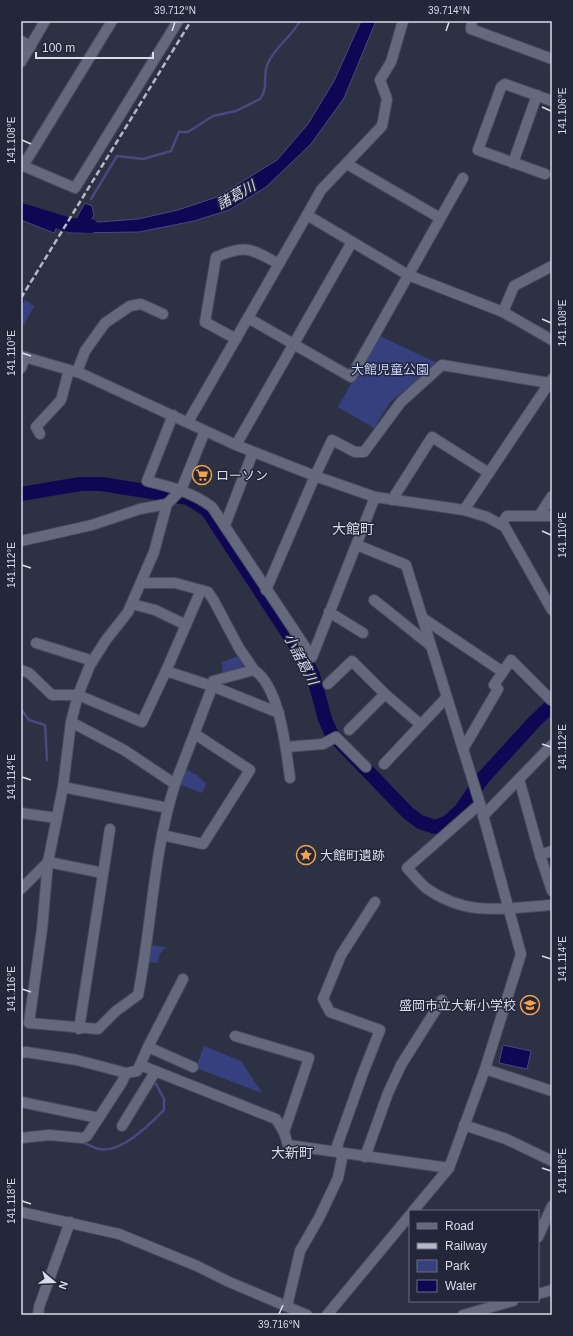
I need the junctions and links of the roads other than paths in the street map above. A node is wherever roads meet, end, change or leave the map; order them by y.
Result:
1 (46, 21) edge
2 (112, 21) edge
3 (178, 21) edge
4 (403, 21) edge
5 (472, 21) edge
6 (21, 41) edge
7 (31, 46) junction
8 (552, 59) edge
9 (21, 62) edge
10 (537, 95) junction
11 (552, 101) edge
12 (512, 163) junction
13 (347, 164) junction
14 (22, 166) edge
15 (545, 174) dead end
16 (463, 178) dead end
17 (307, 215) junction
18 (440, 218) junction
19 (352, 242) junction
20 (279, 264) junction
21 (552, 266) edge
22 (408, 275) junction
23 (503, 312) junction
24 (163, 314) dead end
25 (248, 318) junction
26 (236, 339) junction
27 (552, 340) edge
28 (294, 344) junction
29 (23, 356) edge
30 (21, 368) edge
31 (73, 371) junction
32 (550, 381) edge
33 (173, 415) junction
34 (188, 422) junction
35 (205, 431) junction
36 (40, 434) dead end
37 (236, 445) junction
38 (253, 452) junction
39 (489, 473) junction
40 (315, 476) junction
41 (181, 490) junction
42 (552, 496) edge
43 (375, 497) junction
44 (392, 500) junction
45 (167, 504) junction
46 (464, 510) junction
47 (539, 516) junction
48 (552, 516) edge
49 (501, 524) junction
50 (225, 525) junction
51 (21, 541) edge
52 (358, 545) junction
53 (141, 583) junction
54 (201, 590) junction
55 (266, 590) junction
56 (374, 600) dead end
57 (132, 604) junction
58 (552, 610) edge
59 (329, 612) junction
60 (424, 619) junction
61 (186, 625) junction
62 (363, 633) dead end
63 (36, 643) dead end
64 (430, 644) junction
65 (93, 661) junction
66 (21, 670) edge
67 (254, 670) junction
68 (166, 671) junction
69 (503, 672) junction
70 (328, 684) dead end
71 (212, 686) junction
72 (78, 694) junction
73 (385, 694) junction
74 (446, 698) junction
75 (551, 700) dead end
76 (279, 713) junction
77 (71, 722) junction
78 (420, 724) junction
79 (349, 730) dead end
80 (195, 734) junction
81 (552, 745) edge
82 (286, 747) junction
83 (463, 749) junction
84 (384, 764) dead end
85 (366, 767) dead end
86 (290, 778) dead end
87 (519, 779) junction
88 (175, 784) junction
89 (63, 787) junction
90 (480, 804) junction
91 (168, 808) junction
92 (21, 813) edge
93 (483, 816) junction
94 (57, 818) junction
95 (110, 829) dead end
96 (162, 835) junction
97 (552, 851) edge
98 (540, 855) junction
99 (48, 862) junction
100 (103, 873) junction
101 (21, 889) edge
102 (552, 891) edge
103 (375, 902) dead end
104 (552, 905) edge
105 (509, 907) junction
106 (183, 980) dead end
107 (442, 1000) dead end
108 (79, 1029) junction
109 (235, 1036) dead end
110 (148, 1047) junction
111 (21, 1053) edge
112 (140, 1066) junction
113 (193, 1067) dead end
114 (485, 1069) junction
115 (155, 1072) junction
116 (126, 1073) junction
117 (552, 1091) edge
118 (21, 1102) edge
119 (99, 1118) junction
120 (464, 1125) junction
121 (122, 1126) dead end
122 (284, 1132) junction
123 (21, 1138) edge
124 (339, 1153) junction
125 (365, 1157) junction
126 (552, 1161) edge
127 (448, 1168) junction
128 (552, 1206) edge
129 (414, 1210) edge
130 (21, 1212) edge
131 (409, 1216) edge
132 (70, 1222) junction
133 (539, 1234) edge
134 (552, 1290) edge
135 (539, 1294) edge
136 (507, 1302) edge
137 (287, 1306) junction
138 (38, 1315) edge
139 (307, 1315) edge
140 (327, 1315) edge
141 (463, 1315) edge

1 - 7 street
2 - 14 street
3 - 14 street
4 - 13 street
5 - 8 street
6 - 7 street
7 - 9 street
10 - 11 street
10 - 12 street
10 - 12 street
12 - 15 street
13 - 17 street
13 - 18 street
16 - 18 street
17 - 19 street
17 - 20 street
18 - 22 street
19 - 22 street
19 - 28 street
20 - 25 street
20 - 26 street
21 - 23 street
22 - 23 street
22 - 28 street
23 - 27 street
24 - 31 street
25 - 26 street
25 - 28 street
26 - 34 street
28 - 37 street
29 - 30 street
29 - 31 street
31 - 33 street
31 - 36 street
32 - 39 street
32 - 40 street
33 - 34 street
33 - 41 street
34 - 35 street
35 - 37 street
35 - 41 street
37 - 38 street
38 - 40 street
38 - 50 street
39 - 44 street
39 - 46 street
40 - 43 street
40 - 55 street
41 - 45 street
41 - 50 street
42 - 47 street
43 - 44 street
43 - 52 street
44 - 46 street
45 - 51 street
45 - 53 street
46 - 49 street
47 - 48 street
47 - 49 street
49 - 58 street
50 - 55 street
52 - 59 street
52 - 60 street
53 - 54 street
53 - 57 street
54 - 61 street
54 - 67 street
55 - 59 street
56 - 64 street
57 - 61 street
57 - 65 street
59 - 62 street
60 - 64 street
60 - 69 street
61 - 68 street
63 - 65 street
64 - 74 street
65 - 72 street
66 - 72 street
67 - 71 street
67 - 76 street
68 - 71 street
68 - 72 street
69 - 75 street
69 - 83 street
70 - 73 street
71 - 76 street
71 - 80 street
72 - 77 street
73 - 78 street
73 - 79 street
74 - 78 street
74 - 83 street
76 - 82 street
77 - 88 street
77 - 89 street
78 - 84 street
80 - 88 street
80 - 96 street
81 - 87 street
82 - 85 street
82 - 86 street
83 - 90 street
87 - 93 street
87 - 98 street
88 - 91 street
89 - 91 street
89 - 94 street
90 - 93 street
90 - 105 street
91 - 96 street
92 - 94 street
93 - 105 street
94 - 99 street
95 - 100 street
96 - 108 street
97 - 98 street
98 - 102 street
99 - 100 street
99 - 101 street
99 - 108 street
100 - 108 street
103 - 124 street
104 - 105 street
105 - 114 street
106 - 110 street
107 - 125 street
109 - 122 street
110 - 112 street
110 - 113 street
111 - 116 street
112 - 115 street
112 - 116 street
114 - 117 street
114 - 120 street
115 - 121 street
115 - 122 street
116 - 119 street
118 - 119 street
119 - 123 street
120 - 126 street
120 - 127 street
122 - 124 street
124 - 125 street
124 - 137 street
125 - 127 street
127 - 129 street
128 - 133 street
130 - 132 street
131 - 140 street
132 - 137 street
132 - 138 street
134 - 135 street
136 - 141 street
137 - 139 street

